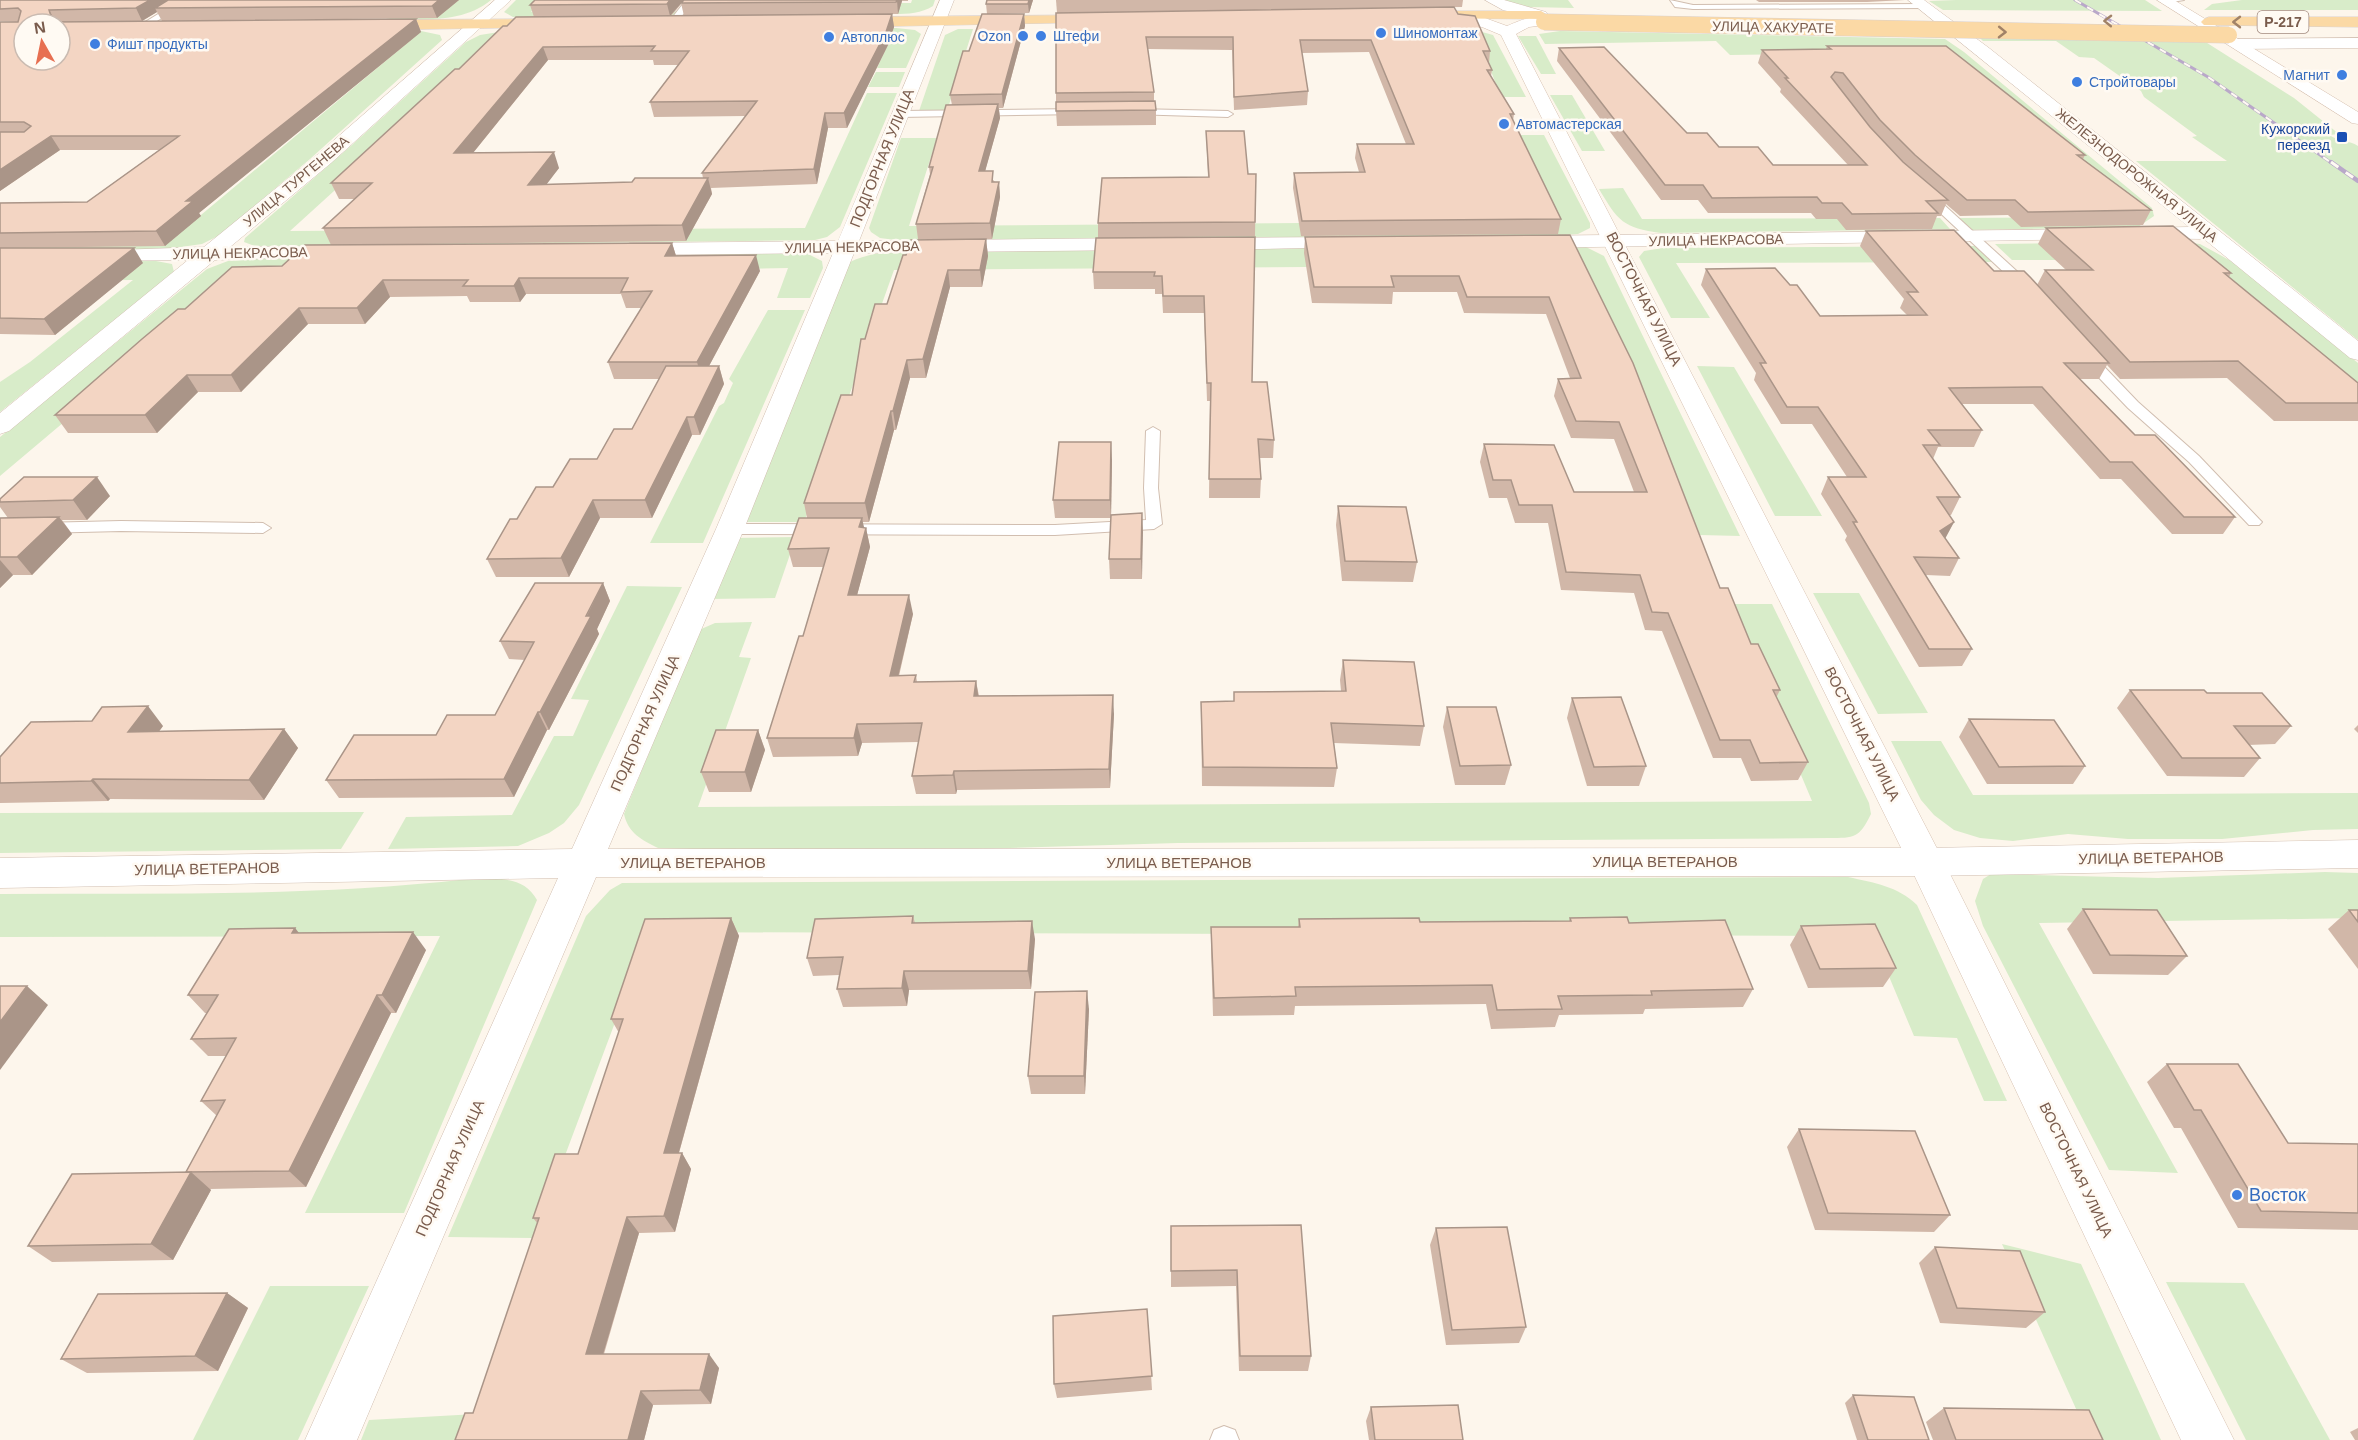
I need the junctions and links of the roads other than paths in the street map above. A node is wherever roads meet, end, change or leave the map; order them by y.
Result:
1 (187, 0) edge
2 (504, 0) edge
3 (690, 0) edge
4 (1490, 0) edge
5 (1674, 0) edge
6 (2170, 0) edge
7 (1920, 3) edge
8 (943, 11) edge
9 (1401, 17) edge
10 (1460, 17) junction
11 (1115, 19) edge
12 (1542, 20) junction
13 (695, 22) edge
14 (835, 22) edge
15 (2358, 22) edge
16 (568, 23) edge
17 (666, 23) joint
18 (475, 24) junction
19 (361, 25) edge
20 (135, 27) joint
21 (176, 27) edge
22 (1507, 32) junction
23 (2358, 34) edge
24 (2233, 40) junction
25 (2358, 43) edge
26 (1089, 112) edge
27 (1125, 112) edge
28 (900, 114) junction
29 (1228, 114) dead end
30 (2358, 119) edge
31 (1918, 188) edge
32 (2209, 233) junction
33 (1973, 236) junction
34 (1615, 241) junction
35 (1508, 242) edge
36 (1366, 243) edge
37 (1153, 244) edge
38 (1188, 244) edge
39 (845, 247) junction
40 (606, 249) edge
41 (366, 252) edge
42 (211, 254) junction
43 (70, 255) edge
44 (2037, 298) edge
45 (2081, 349) edge
46 (2358, 353) edge
47 (0, 426) edge
48 (1153, 430) dead end
49 (2254, 522) dead end
50 (263, 528) dead end
51 (0, 529) edge
52 (730, 529) junction
53 (2358, 854) edge
54 (1926, 862) junction
55 (583, 863) junction
56 (0, 873) edge
57 (330, 1440) edge
58 (2208, 1440) edge

1 - 20 lane
2 - 18 street, УЛИЦА ТУРГЕНЕВА
3 - 17 lane
4 - 10 street
4 - 12 street
5 - 7 lane
6 - 24 street
7 - 32 street, ЖЕЛЕЗНОДОРОЖНАЯ УЛИЦА
8 - 11 main road
8 - 14 main road
8 - 28 street, ПОДГОРНАЯ УЛИЦА
9 - 10 main road, УЛИЦА ХАКУРАТЕ
10 - 12 main road, УЛИЦА ХАКУРАТЕ
10 - 22 street
15 -> 12 main road, УЛИЦА ХАКУРАТЕ / Р-217
12 - 22 street
12 -> 24 main road, УЛИЦА ХАКУРАТЕ, bridge
13 - 17 main road
16 - 18 main road
18 - 19 main road
18 - 42 street, УЛИЦА ТУРГЕНЕВА
20 - 21 main road
22 - 34 street, ВОСТОЧНАЯ УЛИЦА
23 - 24 main road, Р-217
24 - 25 street
24 - 30 street
26 - 28 lane
27 - 29 lane
28 - 39 street, ПОДГОРНАЯ УЛИЦА
31 - 33 lane
32 - 33 street, УЛИЦА НЕКРАСОВА
32 - 46 street, ЖЕЛЕЗНОДОРОЖНАЯ УЛИЦА
33 - 34 street, УЛИЦА НЕКРАСОВА
33 - 44 lane
34 - 35 street, УЛИЦА НЕКРАСОВА
34 - 54 street, ВОСТОЧНАЯ УЛИЦА
36 - 38 street
37 - 39 street, УЛИЦА НЕКРАСОВА
39 - 40 street, УЛИЦА НЕКРАСОВА
39 - 52 street, ПОДГОРНАЯ УЛИЦА
41 - 42 street, УЛИЦА НЕКРАСОВА
42 - 43 street, УЛИЦА НЕКРАСОВА
42 - 47 street, УЛИЦА ТУРГЕНЕВА
45 - 49 lane
48 - 52 lane
50 - 51 lane
52 - 55 street, ПОДГОРНАЯ УЛИЦА
53 - 54 street, УЛИЦА ВЕТЕРАНОВ
54 - 55 street, УЛИЦА ВЕТЕРАНОВ
54 - 58 street, ВОСТОЧНАЯ УЛИЦА
55 - 56 street, УЛИЦА ВЕТЕРАНОВ
55 - 57 street, ПОДГОРНАЯ УЛИЦА

